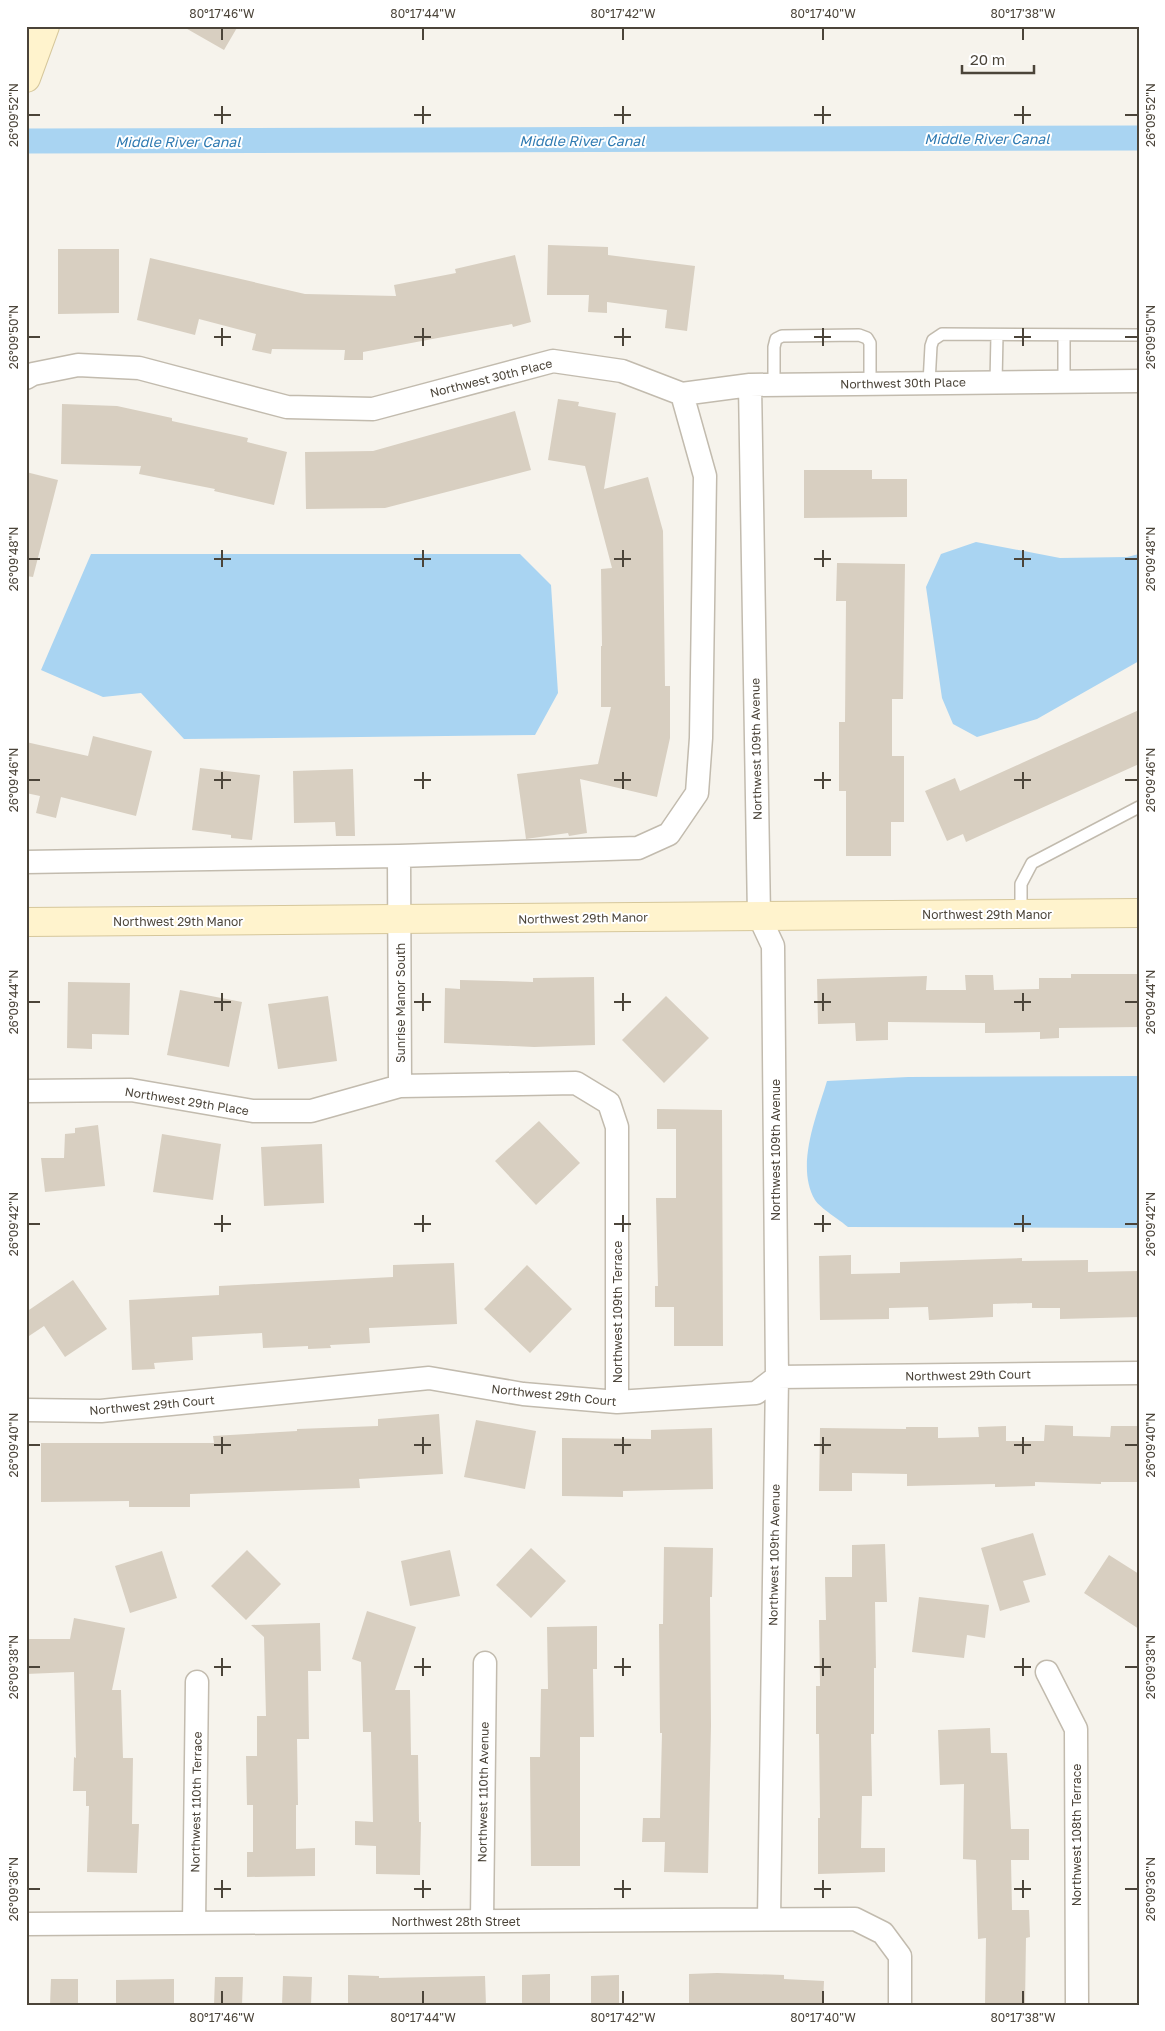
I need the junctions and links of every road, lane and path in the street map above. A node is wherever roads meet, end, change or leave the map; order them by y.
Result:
1 (45, 26) edge
2 (26, 78) edge
3 (997, 335) junction
4 (1064, 335) junction
5 (1139, 335) edge
6 (26, 378) edge
7 (1064, 381) junction
8 (1139, 381) edge
9 (996, 382) junction
10 (929, 383) junction
11 (870, 384) junction
12 (750, 385) junction
13 (774, 385) junction
14 (682, 394) junction
15 (1139, 807) edge
16 (399, 856) junction
17 (26, 862) edge
18 (1139, 913) edge
19 (1021, 914) junction
20 (759, 916) junction
21 (400, 920) junction
22 (26, 922) edge
23 (400, 1086) junction
24 (26, 1091) edge
25 (608, 1103) joint
26 (1139, 1374) edge
27 (777, 1377) junction
28 (617, 1402) junction
29 (26, 1410) edge
30 (485, 1663) dead end
31 (1047, 1672) dead end
32 (197, 1682) dead end
33 (769, 1919) junction
34 (482, 1921) junction
35 (194, 1923) junction
36 (26, 1924) edge
37 (900, 2005) edge
38 (1077, 2005) edge

1 - 2 street
3 - 4 lane
3 - 9 lane
3 - 10 lane
4 - 5 lane
4 - 7 lane
6 - 14 street, Northwest 30th Place
7 - 8 street, Northwest 30th Place
7 - 9 street, Northwest 30th Place
9 - 10 street, Northwest 30th Place
10 - 11 street, Northwest 30th Place
11 - 13 street, Northwest 30th Place
11 - 13 lane
12 - 13 street, Northwest 30th Place
12 - 14 street, Northwest 30th Place
12 - 20 street, Northwest 109th Avenue
14 - 16 street
15 - 19 lane
16 - 17 street
16 - 21 street, Sunrise Manor South
18 - 19 street, Northwest 29th Manor
19 - 20 street, Northwest 29th Manor
20 - 21 street, Northwest 29th Manor
20 - 27 street, Northwest 109th Avenue
21 - 22 street, Northwest 29th Manor
21 - 23 street, Sunrise Manor South
23 - 24 street, Northwest 29th Place
23 - 25 street, Northwest 29th Place
25 - 28 street, Northwest 109th Terrace
26 - 27 street, Northwest 29th Court
27 - 28 street, Northwest 29th Court
27 - 33 street, Northwest 109th Avenue
28 - 29 street, Northwest 29th Court
30 - 34 street, Northwest 110th Avenue
31 - 38 street, Northwest 108th Terrace
32 - 35 street, Northwest 110th Terrace
33 - 34 street, Northwest 28th Street
33 - 37 street, Northwest 28th Street
34 - 35 street, Northwest 28th Street
35 - 36 street, Northwest 28th Street

